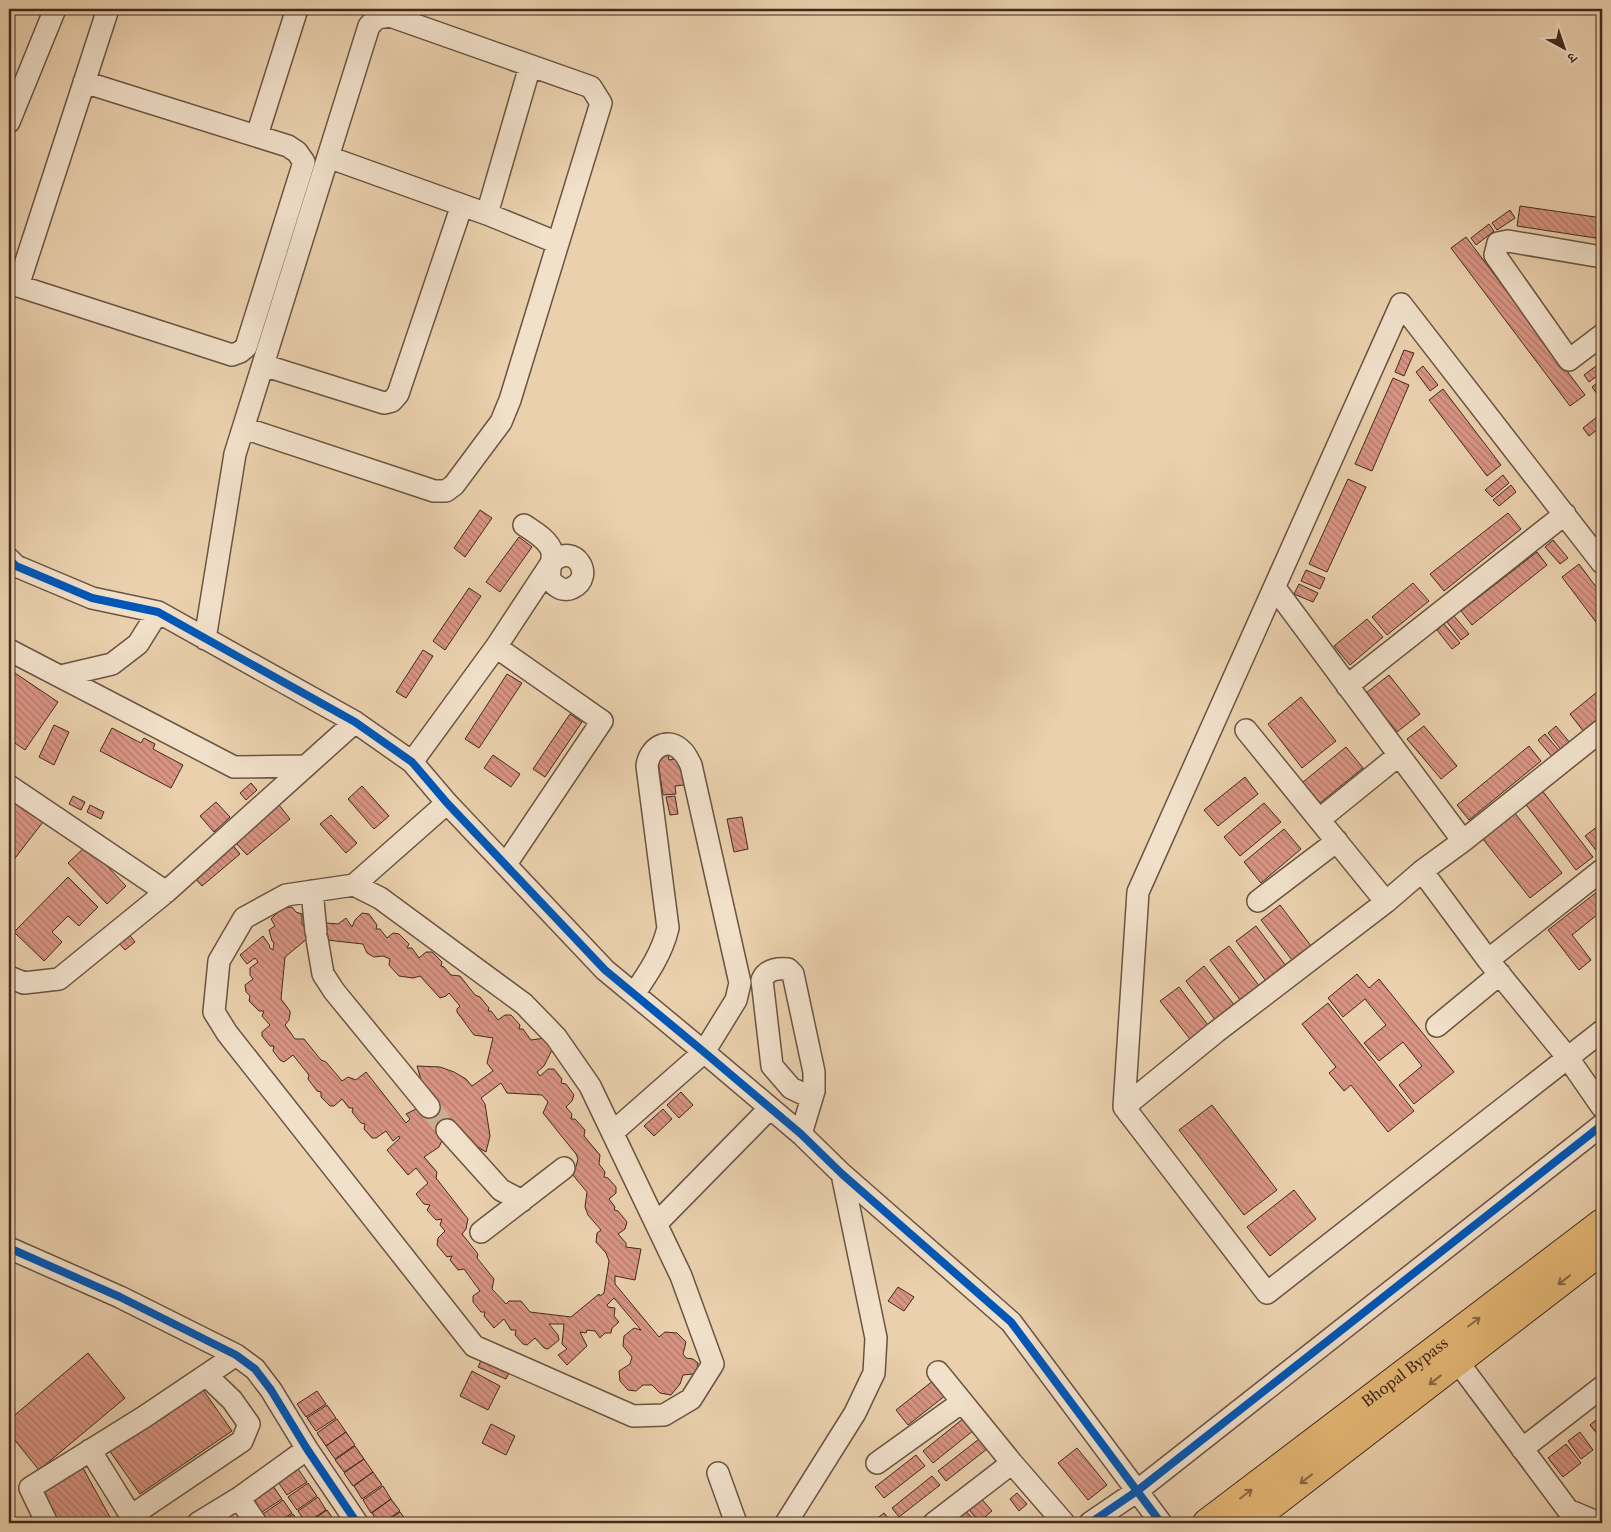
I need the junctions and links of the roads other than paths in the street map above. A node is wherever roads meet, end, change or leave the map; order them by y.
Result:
1 (55, 9) edge
2 (108, 9) edge
3 (297, 9) edge
4 (530, 66) junction
5 (84, 82) junction
6 (9, 122) edge
7 (257, 135) junction
8 (328, 157) junction
9 (462, 205) junction
10 (487, 214) junction
11 (558, 243) junction
12 (1602, 257) edge
13 (13, 284) edge
14 (1602, 335) edge
15 (263, 365) junction
16 (244, 428) junction
17 (1565, 514) junction
18 (524, 525) dead end
19 (9, 559) edge
20 (1602, 563) edge
21 (1275, 588) junction
22 (158, 612) junction
23 (206, 638) junction
24 (496, 647) junction
25 (9, 650) edge
26 (61, 676) junction
27 (1347, 686) junction
28 (355, 722) junction
29 (1246, 730) dead end
30 (1602, 730) edge
31 (1399, 756) junction
32 (412, 762) junction
33 (306, 766) junction
34 (9, 786) edge
35 (447, 803) junction
36 (1320, 820) junction
37 (1337, 841) junction
38 (1463, 841) junction
39 (506, 864) junction
40 (1602, 870) edge
41 (1422, 871) junction
42 (354, 885) junction
43 (312, 891) junction
44 (166, 892) junction
45 (1258, 901) dead end
46 (1386, 902) junction
47 (1494, 967) junction
48 (9, 977) edge
49 (634, 994) junction
50 (1437, 1026) dead end
51 (1602, 1030) edge
52 (704, 1052) junction
53 (1568, 1058) junction
54 (812, 1098) junction
55 (429, 1107) tunnel mouth
56 (1124, 1107) junction
57 (1602, 1107) edge
58 (770, 1108) junction
59 (1602, 1125) edge
60 (447, 1130) tunnel mouth
61 (613, 1132) junction
62 (801, 1134) junction
63 (564, 1168) dead end
64 (842, 1174) junction
65 (522, 1201) junction
66 (1602, 1223) edge
67 (656, 1224) junction
68 (481, 1232) dead end
69 (9, 1248) edge
70 (1602, 1250) edge
71 (1451, 1353) junction
72 (236, 1355) junction
73 (938, 1372) dead end
74 (207, 1376) junction
75 (1602, 1387) edge
76 (962, 1402) junction
77 (308, 1449) junction
78 (1522, 1449) junction
79 (90, 1450) junction
80 (877, 1463) dead end
81 (1012, 1463) junction
82 (718, 1473) dead end
83 (1137, 1491) junction
84 (239, 1498) junction
85 (124, 1519) edge
86 (1599, 1519) edge
87 (47, 1523) edge
88 (198, 1523) edge
89 (256, 1523) edge
90 (357, 1523) edge
91 (736, 1523) edge
92 (786, 1523) edge
93 (934, 1523) edge
94 (1064, 1523) edge
95 (1090, 1523) edge
96 (1161, 1523) edge
97 (1208, 1523) edge
98 (1248, 1523) edge

1 - 6 street
2 - 5 street
3 - 7 street
4 - 8 street
4 - 10 street
4 - 11 street
5 - 7 street
5 - 13 street
7 - 13 street
8 - 9 street
8 - 15 street
9 - 10 street
9 - 15 street
10 - 11 street
11 - 16 street
12 - 14 street
15 - 16 street
16 - 23 street
17 - 20 street
17 - 21 street
17 - 27 street
18 - 24 street
19 - 22 street
21 - 27 street
21 - 56 street
22 - 23 street
22 - 26 street
23 - 28 street
24 - 32 street
24 - 39 street
25 - 26 street
26 - 33 street
27 - 31 street
28 - 32 street
28 - 33 street
29 - 36 street
30 - 38 street
31 - 36 street
31 - 38 street
32 - 35 street
33 - 44 street
34 - 44 street
35 - 39 street
35 - 42 street
36 - 37 street
37 - 45 street
37 - 46 street
38 - 41 street
39 - 49 street
40 - 47 street
41 - 46 street
41 - 47 street
42 - 43 street
42 - 61 street
43 - 55 street
43 - 67 street
44 - 48 street
46 - 56 street
47 - 50 street
47 - 53 street
49 - 52 street
49 - 52 street
51 - 53 street
52 - 58 street
52 - 61 street
53 - 56 street
53 - 57 street
54 - 54 street
54 - 62 street
58 - 62 street
58 - 67 street
59 - 83 street
60 - 65 street
61 - 67 street
62 - 64 street
63 - 65 street
64 - 83 street
64 - 92 street
65 - 68 street
71 -> 66 main road, Bhopal Bypass
69 - 72 street
70 -> 71 main road, Bhopal Bypass
71 - 78 street
97 -> 71 main road, Bhopal Bypass
71 -> 98 main road, Bhopal Bypass
72 - 74 street
72 - 77 street
73 - 76 street
74 - 79 street
74 - 85 street
75 - 78 street
76 - 80 street
76 - 81 street
77 - 84 street
77 - 90 street
78 - 86 street
79 - 85 street
79 - 87 street
81 - 93 street
81 - 94 street
82 - 91 street
83 - 95 street
83 - 96 street
84 - 88 street
84 - 89 street

